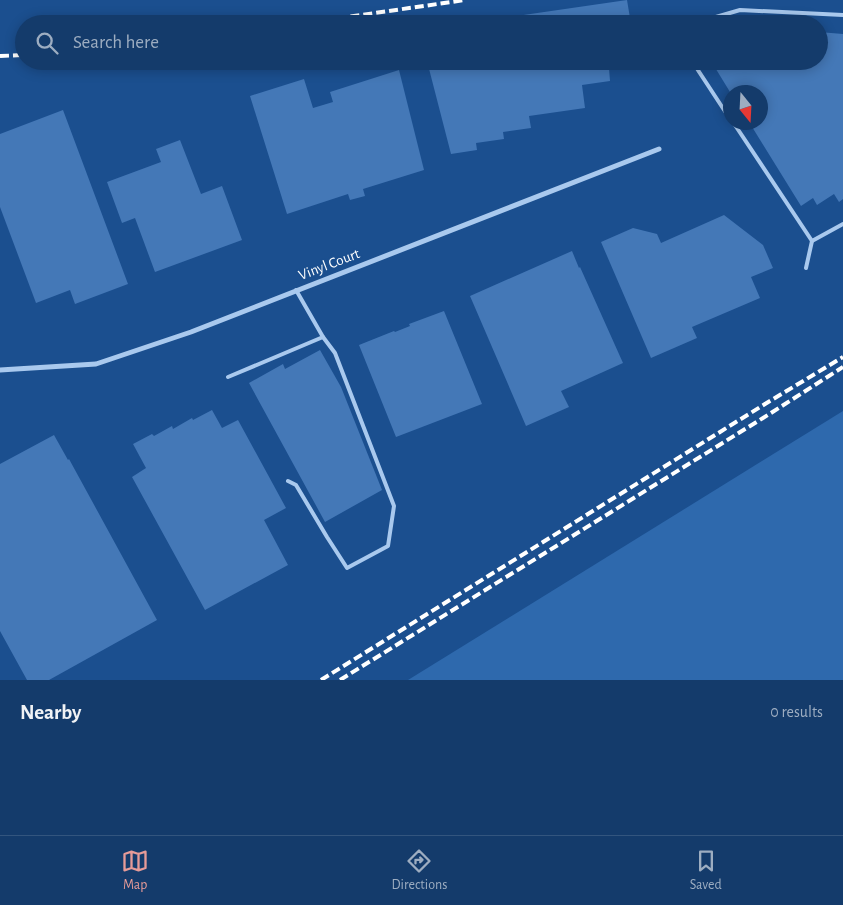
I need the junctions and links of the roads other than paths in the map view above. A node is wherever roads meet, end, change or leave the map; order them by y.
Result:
1 (723, 15) edge
2 (843, 15) edge
3 (698, 70) edge
4 (723, 108) edge
5 (738, 130) edge
6 (659, 150) dead end
7 (843, 224) edge
8 (812, 241) junction
9 (806, 268) dead end
10 (296, 290) junction
11 (323, 337) junction
12 (0, 370) edge
13 (228, 377) dead end
14 (288, 481) dead end

1 - 2 lane
3 - 4 lane
5 - 8 lane
6 - 10 street, Vinyl Court
7 - 8 lane
8 - 9 lane
10 - 11 lane
10 - 12 street, Vinyl Court
11 - 13 lane
11 - 14 lane

